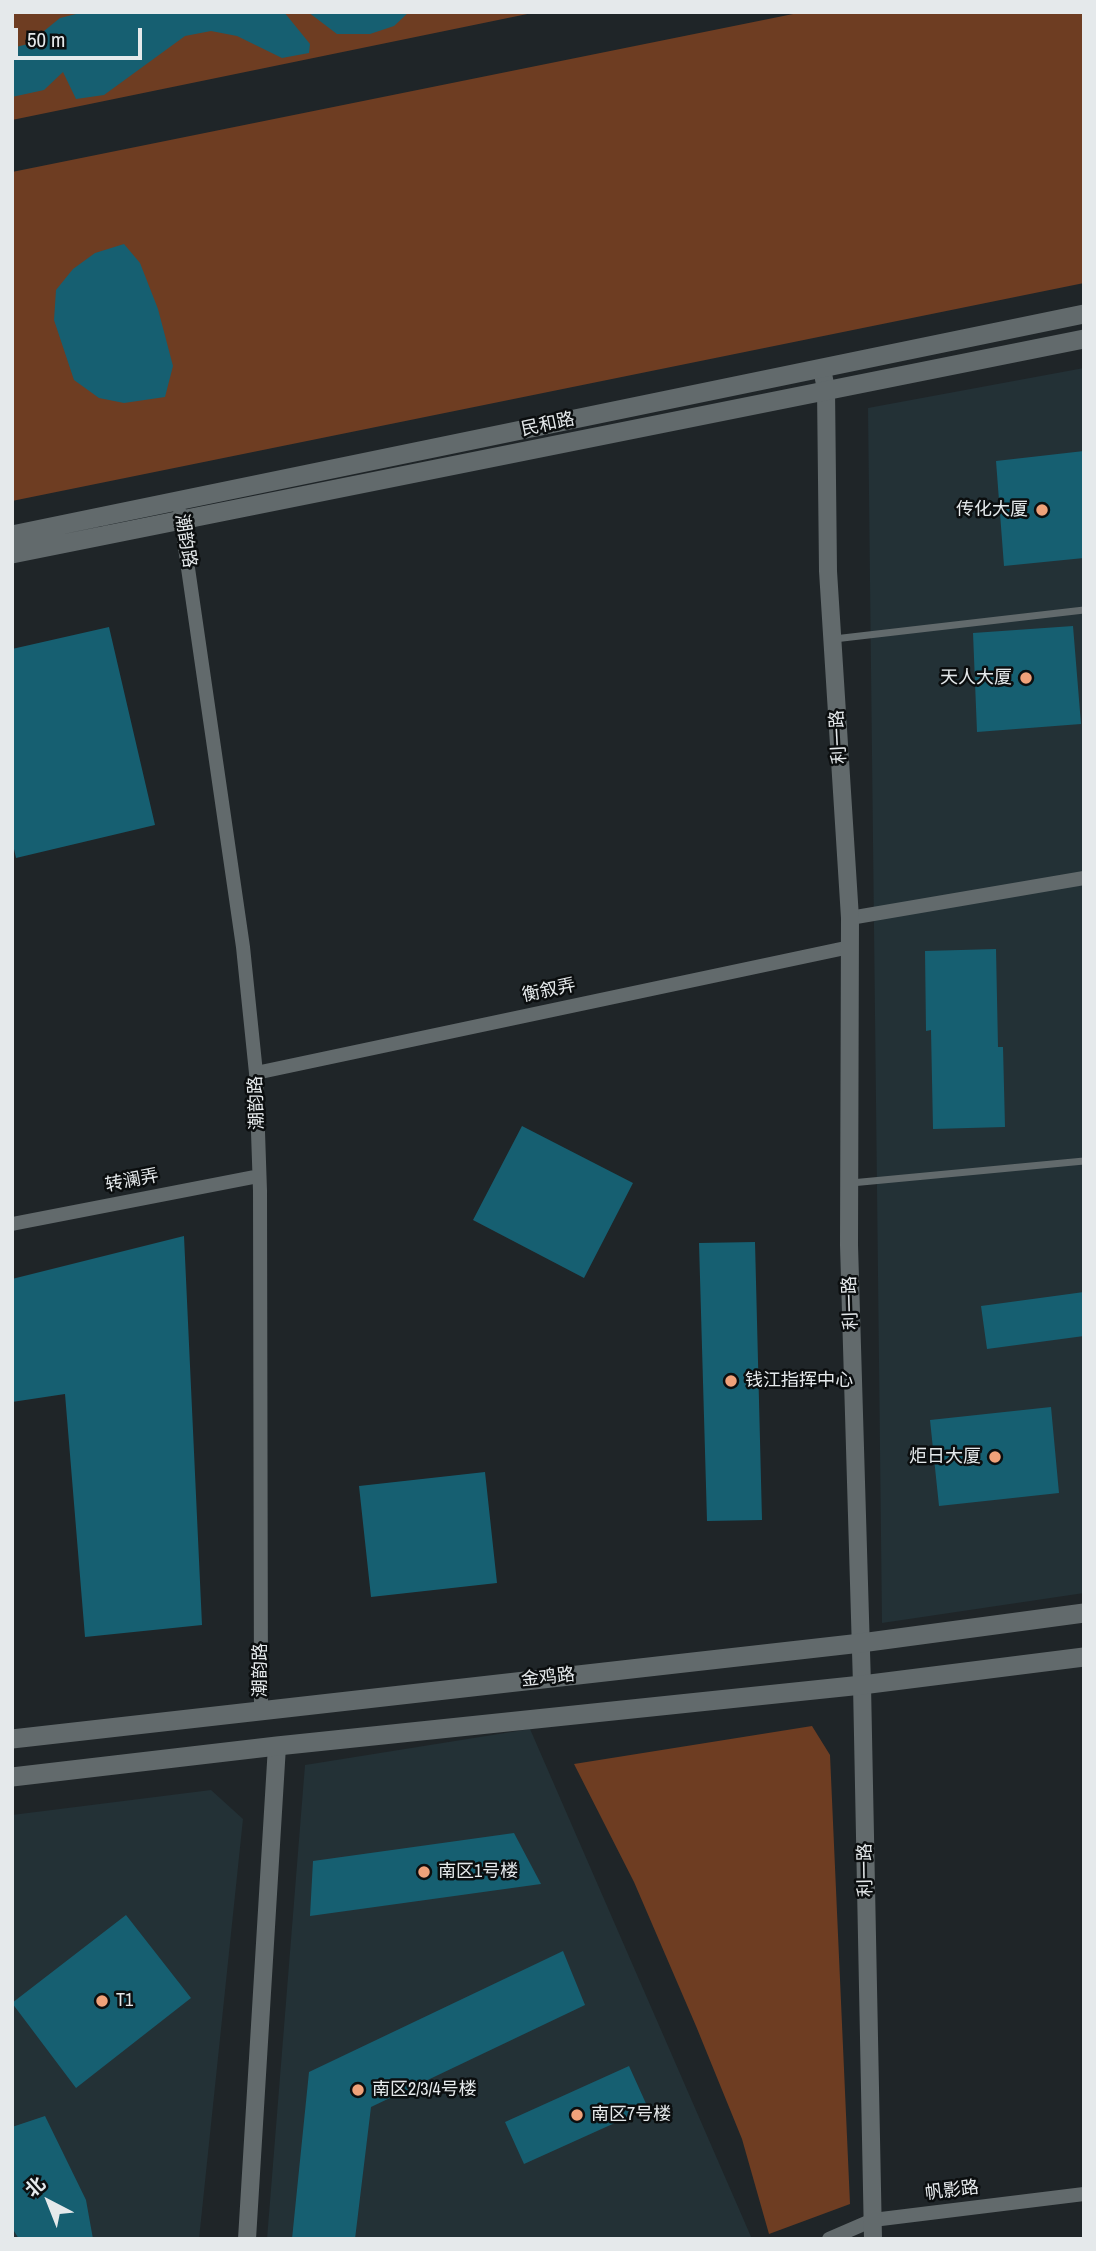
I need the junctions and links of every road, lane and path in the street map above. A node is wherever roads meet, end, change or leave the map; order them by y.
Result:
1 (1084, 314) edge
2 (1084, 339) edge
3 (822, 369) junction
4 (827, 389) junction
5 (180, 510) junction
6 (12, 535) edge
7 (12, 554) edge
8 (1084, 610) edge
9 (834, 639) junction
10 (1084, 878) edge
11 (850, 918) junction
12 (850, 947) junction
13 (256, 1073) junction
14 (1084, 1161) edge
15 (260, 1176) junction
16 (849, 1184) junction
17 (12, 1224) edge
18 (1084, 1613) edge
19 (861, 1643) junction
20 (1084, 1657) edge
21 (862, 1685) junction
22 (261, 1711) junction
23 (12, 1738) edge
24 (277, 1746) junction
25 (12, 1777) edge
26 (1084, 2194) edge
27 (873, 2220) junction
28 (247, 2239) edge
29 (829, 2239) edge
30 (873, 2239) edge

1 - 3 main road, 民和路
2 - 4 main road, 民和路
3 - 4 street, 利一路
3 - 5 main road, 民和路
4 - 5 main road, 民和路
4 - 9 street, 利一路
5 - 6 main road, 民和路
5 - 7 main road, 民和路
5 - 13 street, 潮韵路
8 - 9 lane
9 - 11 street, 利一路
10 - 11 street
11 - 12 street, 利一路
12 - 13 street, 衡叙弄
12 - 16 street, 利一路
13 - 15 street, 潮韵路
14 - 16 lane
15 - 17 street, 转澜弄
15 - 22 street, 潮韵路
16 - 19 street, 利一路
18 - 19 main road, 金鸡路
19 - 21 street, 利一路
19 - 22 main road, 金鸡路
20 - 21 main road
21 - 24 main road
21 - 27 street, 利一路
22 - 23 main road, 金鸡路
24 - 25 main road
24 - 28 street
26 - 27 street, 帆影路
27 - 29 street, 帆影路
27 - 30 street, 利一路

